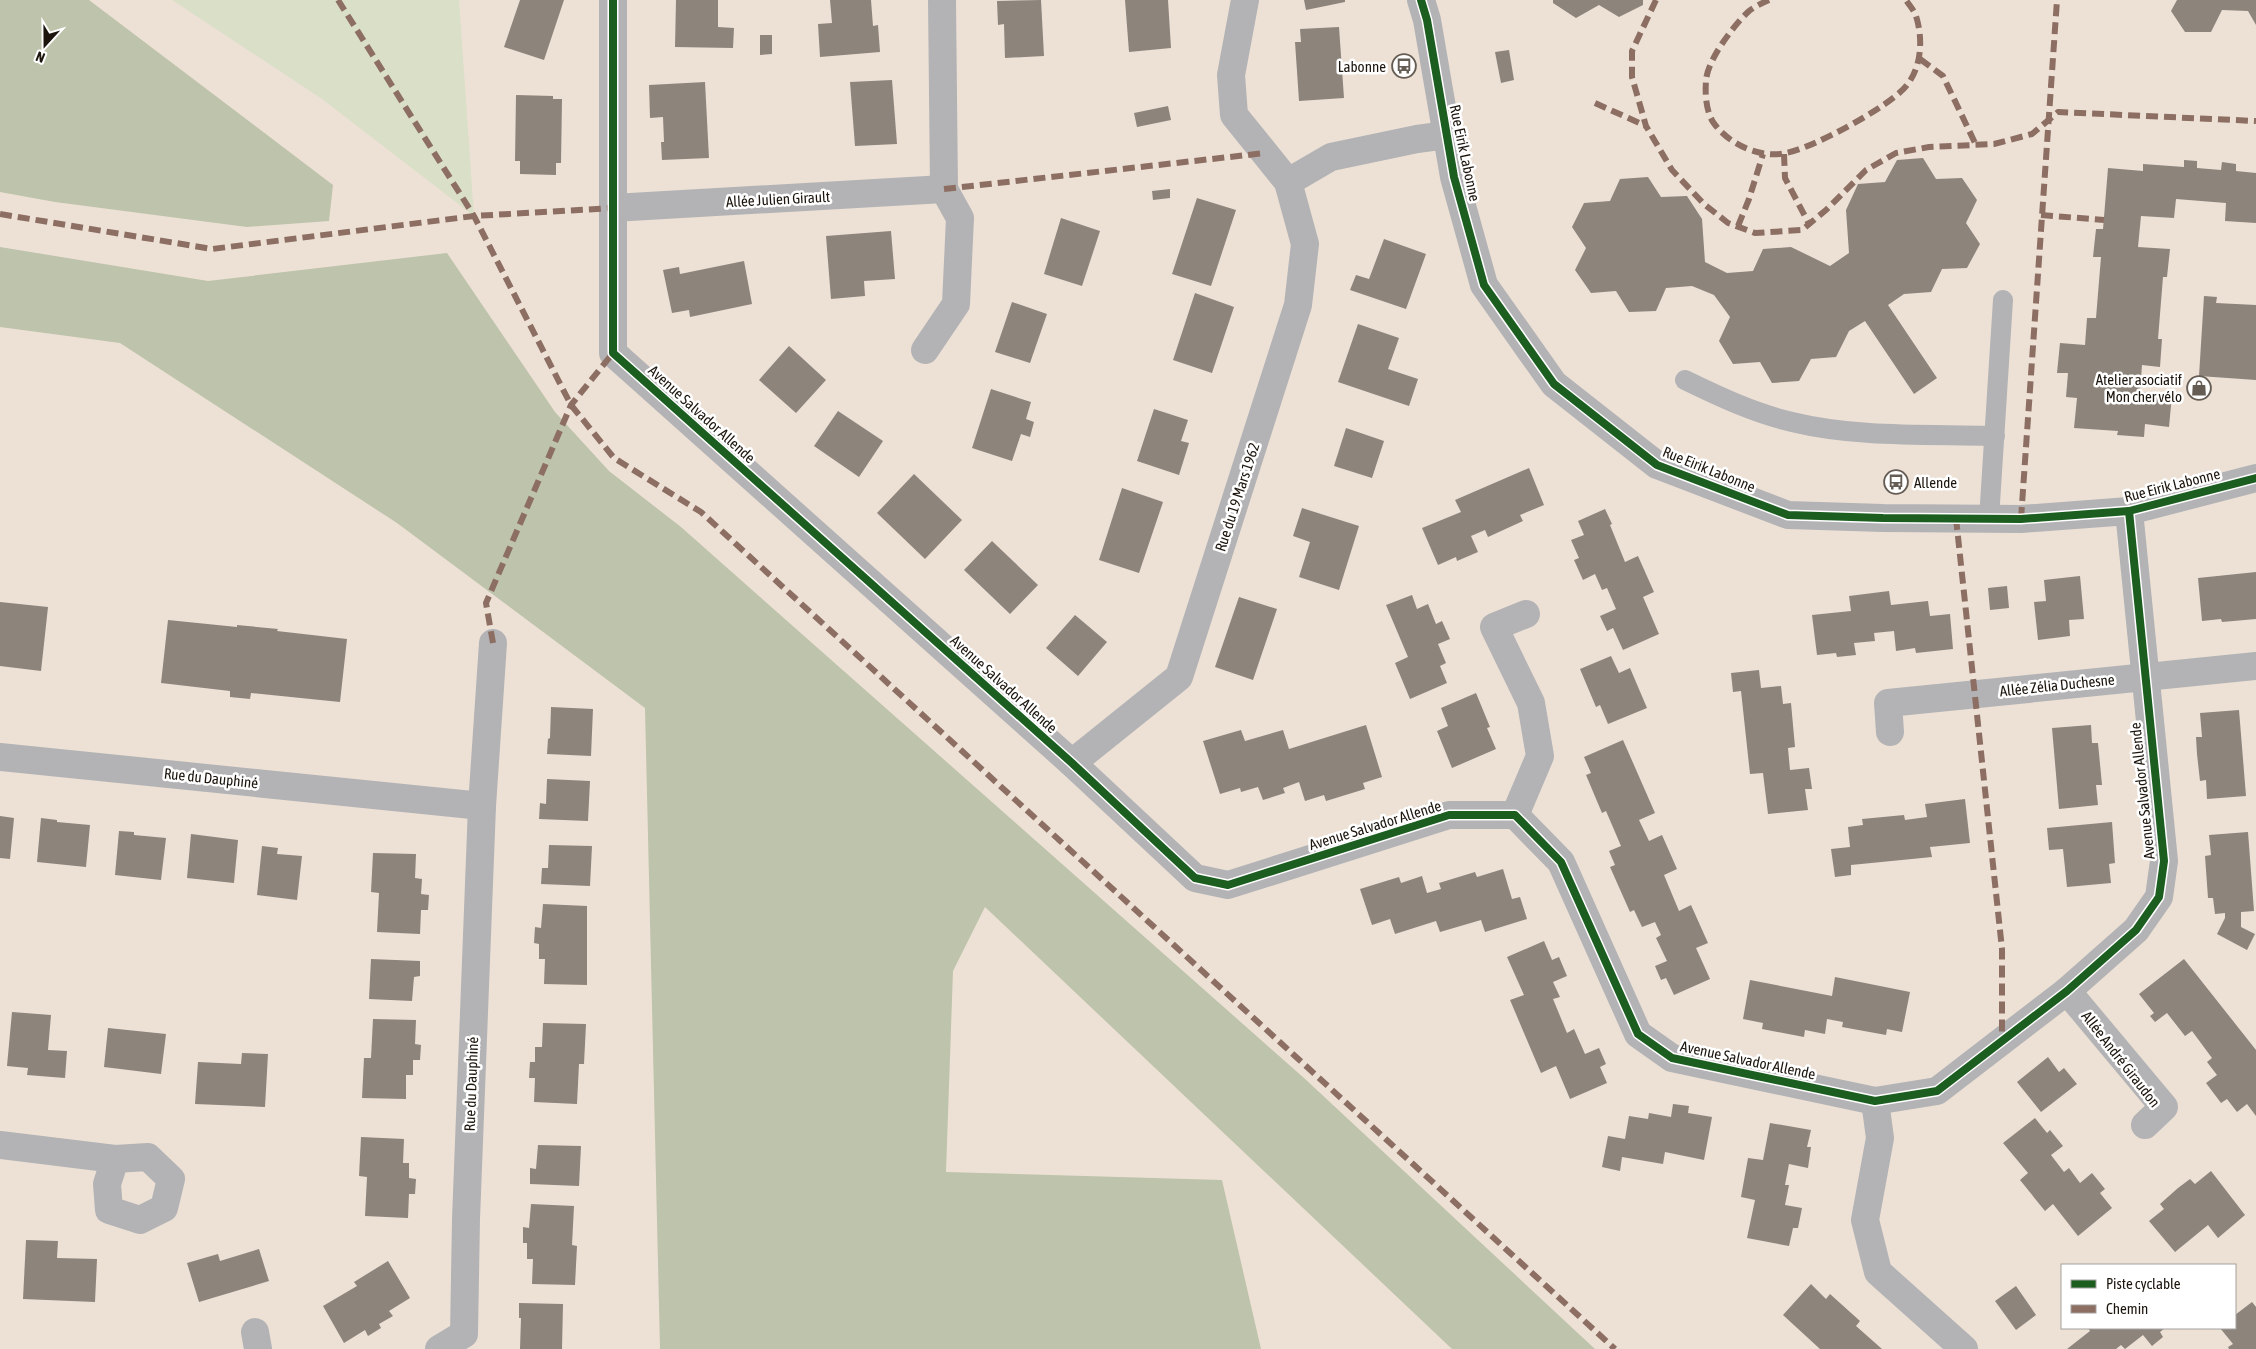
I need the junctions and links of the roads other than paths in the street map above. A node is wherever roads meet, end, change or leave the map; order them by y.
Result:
1 (613, 0) edge
2 (942, 0) edge
3 (1245, 0) edge
4 (1421, 0) edge
5 (1447, 135) junction
6 (1288, 182) junction
7 (944, 189) junction
8 (613, 208) junction
9 (2003, 300) dead end
10 (926, 350) dead end
11 (1685, 380) dead end
12 (1994, 436) junction
13 (2256, 478) edge
14 (2129, 511) junction
15 (1989, 519) junction
16 (1526, 614) dead end
17 (494, 643) dead end
18 (2256, 666) edge
19 (2144, 676) junction
20 (1890, 732) dead end
21 (0, 757) edge
22 (1072, 763) junction
23 (482, 806) junction
24 (1515, 815) junction
25 (2067, 991) junction
26 (1875, 1101) junction
27 (2145, 1125) dead end
28 (0, 1146) edge
29 (115, 1159) dead end
30 (439, 1349) edge
31 (1964, 1349) edge

1 - 8 street, Avenue Salvador Allende
2 - 7 street
3 - 6 street
4 - 5 street, Rue Eirik Labonne
5 - 6 street
5 - 15 street, Rue Eirik Labonne
6 - 22 street, Rue du 19 Mars 1962
7 - 8 street, Allée Julien Girault
7 - 10 street
8 - 22 street, Avenue Salvador Allende
9 - 12 lane
11 - 12 lane
12 - 15 lane
13 - 14 street, Rue Eirik Labonne
14 - 15 street, Rue Eirik Labonne
14 - 19 street, Avenue Salvador Allende
16 - 24 street
17 - 23 street, Rue du Dauphiné
18 - 19 street, Allée Zélia Duchesne
19 - 20 street, Allée Zélia Duchesne
19 - 25 street, Avenue Salvador Allende
21 - 23 street, Rue du Dauphiné
22 - 24 street, Avenue Salvador Allende
23 - 30 street, Rue du Dauphiné
24 - 26 street, Avenue Salvador Allende
25 - 26 street, Avenue Salvador Allende
25 - 27 street, Allée André Giraudon
26 - 31 street
28 - 29 street

